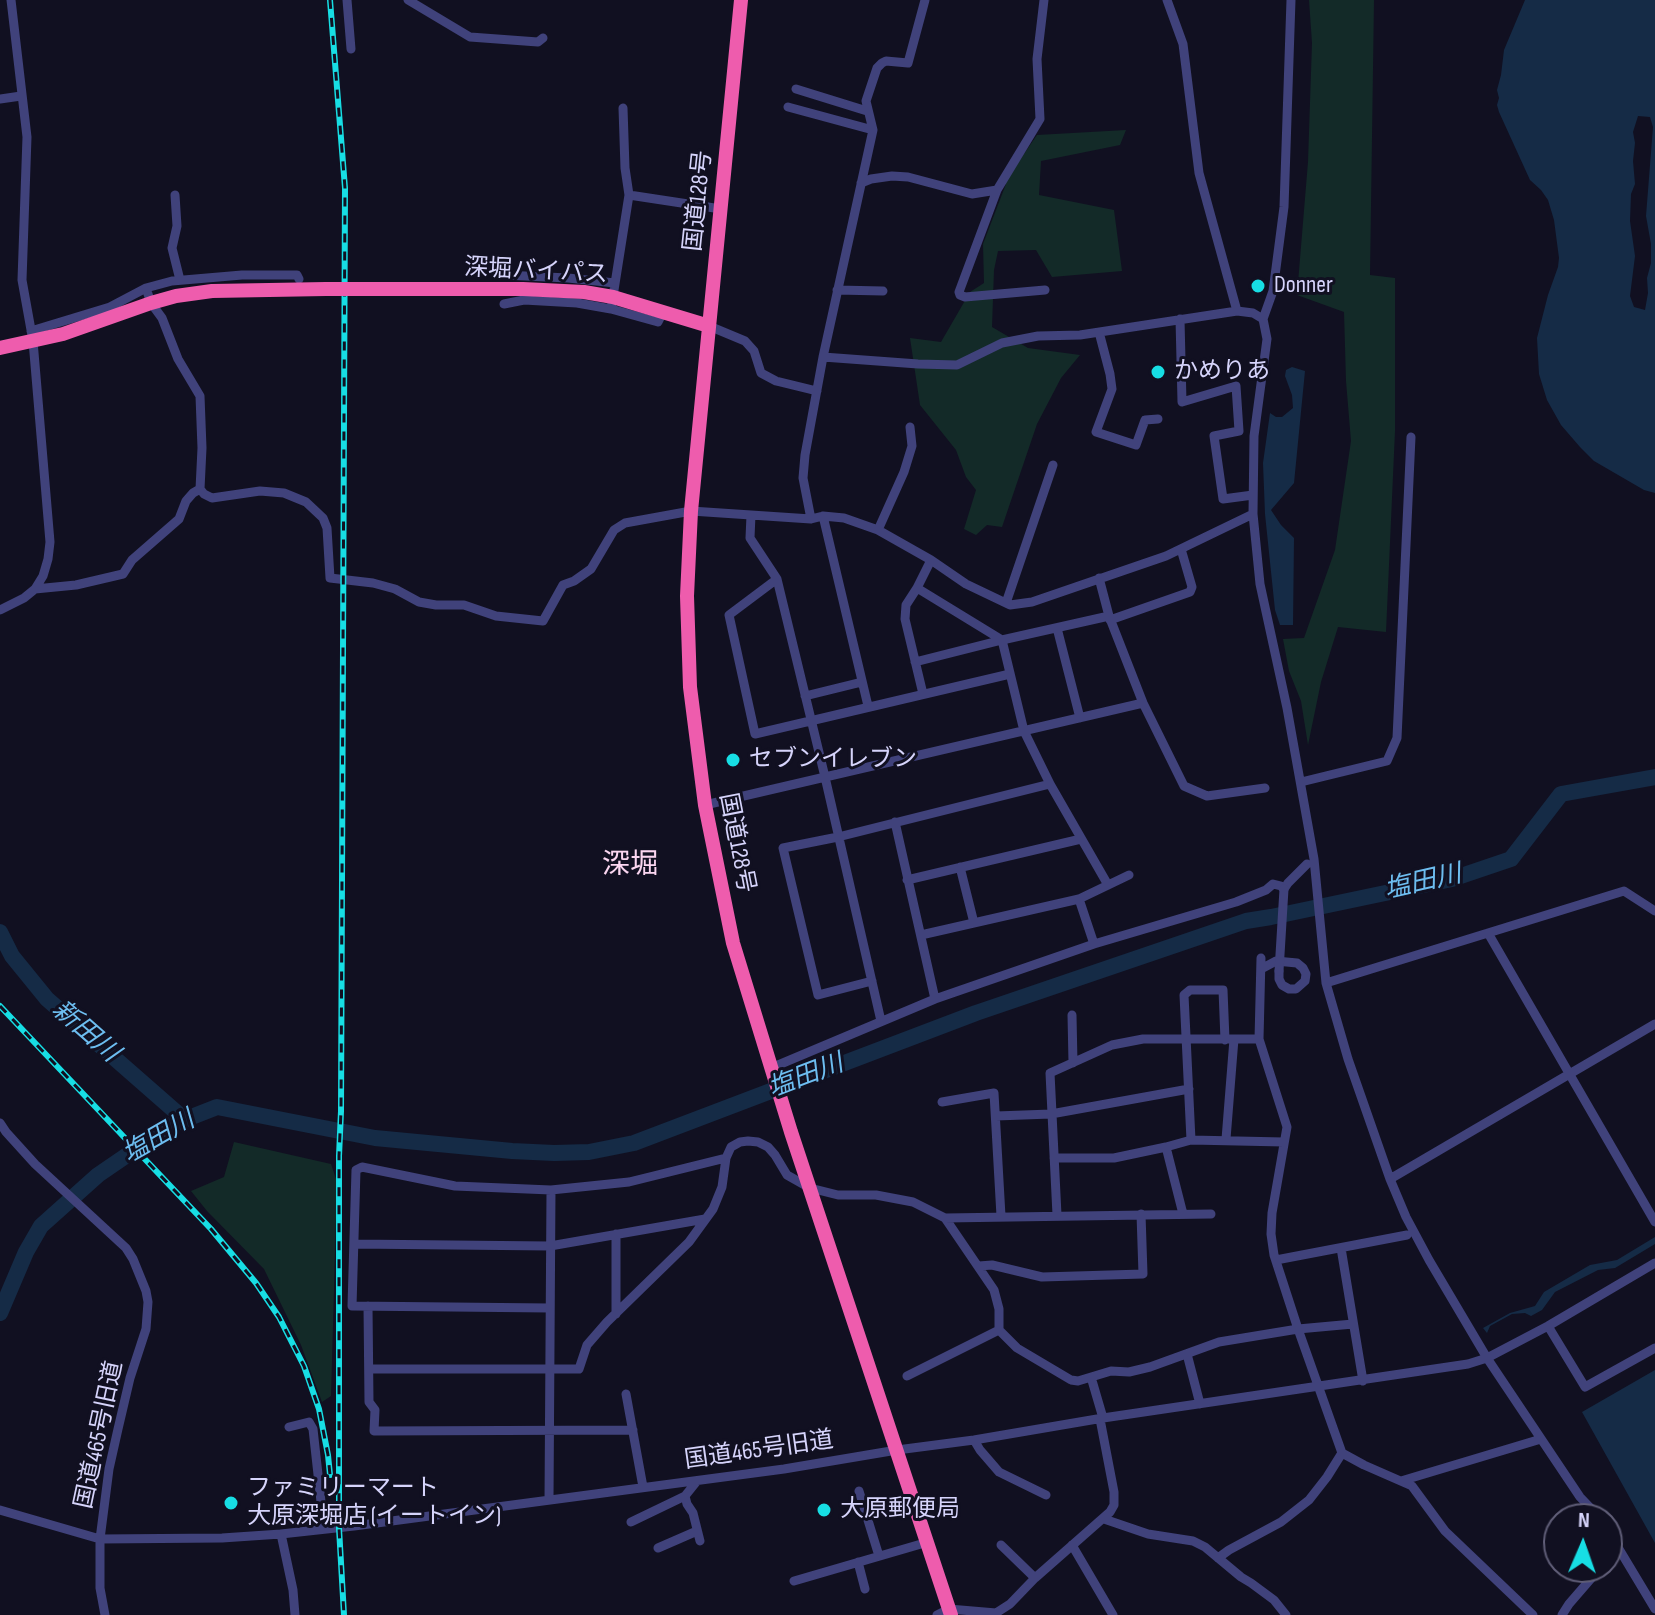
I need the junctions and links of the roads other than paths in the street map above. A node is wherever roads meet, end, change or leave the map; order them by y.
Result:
1 (11, 0) edge
2 (347, 0) edge
3 (408, 0) edge
4 (741, 0) edge
5 (925, 0) edge
6 (1044, 0) edge
7 (1167, 0) edge
8 (1291, 0) edge
9 (543, 38) dead end
10 (351, 49) dead end
11 (796, 89) dead end
12 (21, 96) junction
13 (0, 99) edge
14 (788, 107) dead end
15 (623, 108) dead end
16 (867, 111) junction
17 (873, 130) junction
18 (861, 183) junction
19 (997, 190) junction
20 (175, 195) dead end
21 (629, 195) junction
22 (721, 209) junction
23 (504, 275) dead end
24 (299, 279) dead end
25 (180, 280) junction
26 (837, 290) junction
27 (1045, 290) dead end
28 (883, 291) dead end
29 (148, 295) junction
30 (613, 297) junction
31 (504, 304) dead end
32 (1237, 311) junction
33 (1180, 319) junction
34 (1263, 319) junction
35 (709, 326) junction
36 (1099, 332) junction
37 (32, 336) junction
38 (0, 348) edge
39 (823, 357) junction
40 (817, 391) junction
41 (1158, 419) dead end
42 (910, 427) dead end
43 (1411, 437) dead end
44 (1053, 465) dead end
45 (200, 489) junction
46 (1253, 495) junction
47 (691, 511) junction
48 (1253, 514) junction
49 (751, 515) junction
50 (823, 516) junction
51 (811, 519) junction
52 (878, 530) junction
53 (1181, 549) junction
54 (931, 560) junction
55 (1099, 578) junction
56 (777, 579) junction
57 (917, 588) junction
58 (35, 589) junction
59 (1006, 603) junction
60 (0, 610) edge
61 (1110, 618) junction
62 (1057, 628) junction
63 (1002, 640) junction
64 (915, 662) junction
65 (1010, 674) junction
66 (862, 682) junction
67 (923, 694) junction
68 (805, 696) junction
69 (1143, 703) junction
70 (868, 706) junction
71 (1080, 718) junction
72 (811, 721) junction
73 (1024, 731) junction
74 (825, 777) junction
75 (1301, 782) junction
76 (1050, 784) junction
77 (1265, 788) dead end
78 (705, 805) junction
79 (895, 822) junction
80 (838, 837) junction
81 (1081, 839) junction
82 (1310, 862) junction
83 (960, 867) junction
84 (1129, 875) dead end
85 (907, 880) junction
86 (1108, 885) junction
87 (1284, 889) junction
88 (1079, 899) junction
89 (1655, 911) edge
90 (974, 923) junction
91 (1488, 933) junction
92 (921, 935) junction
93 (1094, 944) junction
94 (1261, 958) dead end
95 (1261, 969) junction
96 (872, 981) junction
97 (1326, 983) junction
98 (935, 999) junction
99 (1072, 1015) dead end
100 (881, 1021) junction
101 (1655, 1024) edge
102 (1259, 1039) junction
103 (1187, 1040) junction
104 (1230, 1040) junction
105 (1073, 1063) junction
106 (771, 1068) junction
107 (1571, 1073) junction
108 (1189, 1089) junction
109 (942, 1102) dead end
110 (1051, 1114) junction
111 (996, 1116) junction
112 (0, 1123) edge
113 (1226, 1139) junction
114 (1191, 1140) junction
115 (1284, 1142) junction
116 (1166, 1147) junction
117 (726, 1158) junction
118 (1054, 1158) junction
119 (1390, 1179) junction
120 (810, 1188) junction
121 (551, 1190) junction
122 (1141, 1214) junction
123 (1183, 1214) junction
124 (1211, 1214) dead end
125 (1057, 1215) junction
126 (1001, 1216) junction
127 (945, 1218) junction
128 (705, 1219) junction
129 (1655, 1222) edge
130 (616, 1234) junction
131 (1407, 1235) dead end
132 (354, 1244) junction
133 (550, 1246) junction
134 (1341, 1248) junction
135 (1276, 1260) junction
136 (1655, 1263) edge
137 (979, 1266) junction
138 (368, 1306) junction
139 (550, 1308) junction
140 (616, 1315) junction
141 (1353, 1324) junction
142 (1548, 1326) junction
143 (1298, 1329) junction
144 (999, 1330) junction
145 (1655, 1348) edge
146 (1187, 1354) junction
147 (1487, 1358) junction
148 (369, 1369) junction
149 (549, 1369) junction
150 (907, 1376) dead end
151 (1091, 1377) junction
152 (1363, 1381) junction
153 (1319, 1387) junction
154 (626, 1394) dead end
155 (1200, 1404) junction
156 (1102, 1418) junction
157 (289, 1427) dead end
158 (633, 1430) junction
159 (549, 1432) junction
160 (1541, 1439) junction
161 (974, 1440) junction
162 (897, 1450) junction
163 (1342, 1453) junction
164 (697, 1481) junction
165 (1401, 1481) junction
166 (643, 1487) junction
167 (859, 1491) dead end
168 (1046, 1495) dead end
169 (685, 1496) junction
170 (549, 1500) junction
171 (1586, 1503) edge
172 (0, 1510) edge
173 (1104, 1519) junction
174 (631, 1522) dead end
175 (324, 1529) junction
176 (281, 1534) junction
177 (100, 1539) junction
178 (928, 1542) junction
179 (1001, 1545) dead end
180 (1072, 1545) junction
181 (658, 1548) dead end
182 (1623, 1555) edge
183 (879, 1556) junction
184 (1218, 1558) junction
185 (858, 1562) junction
186 (1035, 1578) junction
187 (794, 1581) dead end
188 (1587, 1583) edge
189 (865, 1589) dead end
190 (1655, 1609) edge
191 (946, 1613) edge
192 (997, 1614) edge
193 (105, 1615) edge
194 (295, 1615) edge
195 (1113, 1615) edge
196 (1286, 1615) edge
197 (1533, 1615) edge
198 (1562, 1615) edge

1 - 12 street
2 - 10 street
3 - 9 street
4 - 22 highway, 国道128号
5 - 16 street
6 - 19 street
7 - 32 street
8 - 34 street
11 - 16 street
12 - 13 street
12 - 37 street
14 - 17 street
15 - 21 street
16 - 17 street
17 - 18 street
18 - 19 street
18 - 26 street
19 - 27 street
20 - 25 street
21 - 22 street
21 - 30 street
22 - 35 highway, 国道128号
23 - 30 street
24 - 25 street
25 - 29 street
26 - 28 street
26 - 39 street
29 - 30 highway, 深堀バイパス, bridge
29 - 37 highway
29 - 45 street
30 - 31 street
30 - 35 highway, 深堀バイパス
32 - 33 street
32 - 34 street
33 - 36 street
33 - 46 street
34 - 46 street
35 - 40 street
35 - 47 highway, 国道128号
36 - 39 street
36 - 41 street
37 - 38 highway
37 - 58 street
39 - 40 street
40 - 51 street
42 - 52 street
43 - 75 street
44 - 59 street
45 - 47 street
45 - 58 street
46 - 48 street
47 - 49 street
47 - 78 highway, 国道128号
48 - 53 street
48 - 75 street
49 - 51 street
49 - 56 street
50 - 51 street
50 - 52 street
50 - 66 street
52 - 54 street
53 - 55 street
53 - 61 street
54 - 57 street
54 - 59 street
55 - 59 street
55 - 61 street
56 - 68 street
56 - 72 street
57 - 63 street
57 - 64 street
58 - 60 street
61 - 62 street
61 - 69 street
62 - 63 street
62 - 71 street
63 - 64 street
63 - 65 street
64 - 67 street
65 - 67 street
65 - 73 street
66 - 68 street
66 - 70 street
67 - 70 street
68 - 72 street
69 - 71 street
69 - 77 street
70 - 72 street
71 - 73 street
72 - 74 street
73 - 74 street
73 - 76 street
74 - 78 street
74 - 80 street
75 - 82 street
76 - 79 street
76 - 81 street
78 - 106 highway, 国道128号
79 - 80 street
79 - 85 street
80 - 96 street
80 - 96 street
81 - 83 street
81 - 86 street
82 - 87 street
82 - 97 street
83 - 85 street
83 - 90 street
84 - 86 street
85 - 92 street
86 - 88 street
87 - 93 street
87 - 95 street, bridge
88 - 90 street
88 - 93 street
89 - 91 street
90 - 92 street
91 - 97 street
91 - 107 street
92 - 98 street
93 - 98 street
94 - 95 street
95 - 102 street
96 - 100 street
97 - 119 street
98 - 100 street
99 - 105 street
100 - 106 street
101 - 107 street
102 - 104 street
102 - 115 street
103 - 104 street
103 - 104 street
103 - 105 street
103 - 108 street
104 - 113 street
105 - 110 street
106 - 120 highway, 国道128号
107 - 119 street
107 - 129 street
108 - 110 street
108 - 114 street
109 - 111 street
110 - 111 street
110 - 118 street
111 - 126 street
112 - 177 street, 国道465号旧道
113 - 114 street
113 - 115 street
114 - 116 street
115 - 135 street
116 - 118 street
116 - 123 street
117 - 120 street
117 - 121 street
117 - 128 street
118 - 125 street
119 - 147 street
120 - 127 street
120 - 162 highway, 国道128号
121 - 132 street
121 - 133 street
122 - 123 street
122 - 125 street
122 - 137 street
123 - 124 street
125 - 126 street
126 - 127 street
127 - 137 street
128 - 130 street
128 - 140 street
130 - 133 street
130 - 140 street
131 - 134 street
132 - 133 street
132 - 138 street
133 - 139 street
134 - 135 street
134 - 141 street
135 - 143 street
136 - 142 street, 国道465号旧道
137 - 144 street
138 - 139 street
138 - 148 street
139 - 149 street
140 - 149 street
141 - 143 street
141 - 152 street
142 - 145 street
142 - 147 street, 国道465号旧道
143 - 146 street
143 - 153 street
144 - 150 street
144 - 151 street
146 - 151 street
146 - 155 street
147 - 152 street, 国道465号旧道
147 - 160 street
148 - 149 street
148 - 159 street
149 - 159 street
151 - 156 street
152 - 153 street, 国道465号旧道
153 - 155 street, 国道465号旧道
153 - 163 street
154 - 158 street
155 - 156 street, 国道465号旧道
156 - 161 street, 国道465号旧道
156 - 173 street
157 - 175 street
158 - 159 street
158 - 166 street
159 - 170 street
160 - 165 street
160 - 171 street
161 - 162 street, 国道465号旧道
161 - 168 street
162 - 164 street, 国道465号旧道
162 - 178 highway, 国道128号
163 - 165 street
163 - 184 street
164 - 166 street, 国道465号旧道
164 - 169 street
165 - 197 street
166 - 170 street, 国道465号旧道
167 - 183 street
169 - 174 street
169 - 181 street
170 - 175 street, 国道465号旧道
172 - 177 street
173 - 180 street
173 - 184 street
175 - 176 street, 国道465号旧道
176 - 177 street, 国道465号旧道
176 - 194 street
177 - 193 street
178 - 183 street
178 - 191 highway, 国道128号
179 - 186 street
180 - 186 street
180 - 195 street
182 - 190 street
183 - 185 street
184 - 196 street
185 - 187 street
185 - 189 street
186 - 192 street
188 - 198 street
191 - 192 street

